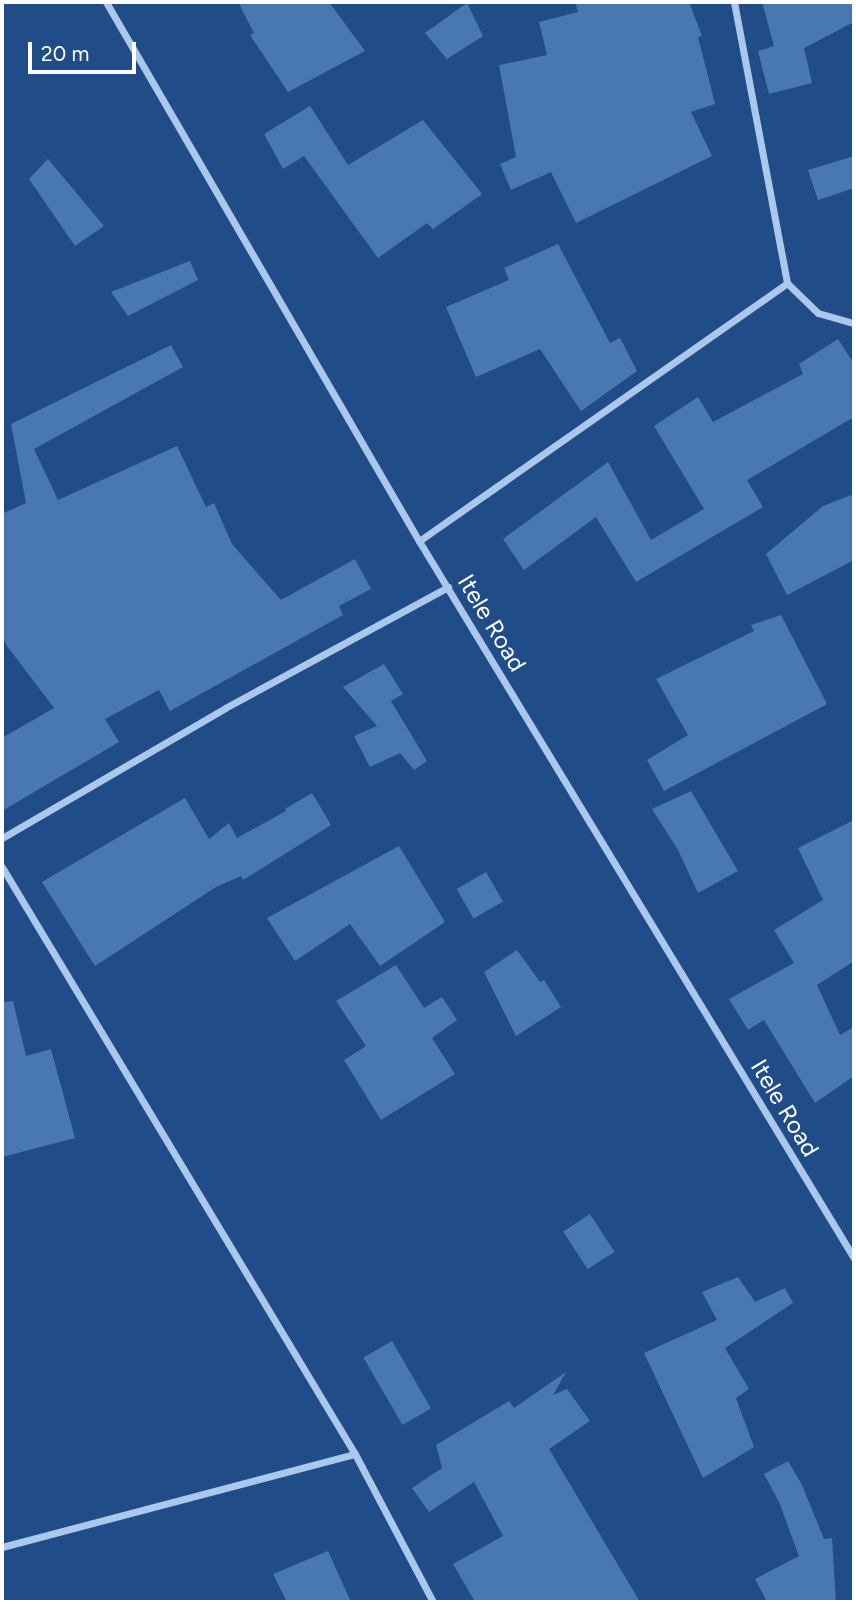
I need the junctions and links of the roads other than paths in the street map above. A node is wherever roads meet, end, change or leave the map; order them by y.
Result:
1 (106, 2) edge
2 (734, 2) edge
3 (787, 283) junction
4 (854, 323) edge
5 (419, 541) junction
6 (448, 587) junction
7 (2, 838) edge
8 (2, 867) edge
9 (854, 1258) edge
10 (355, 1454) junction
11 (2, 1547) edge
12 (433, 1602) edge

1 - 5 street, Itele Road
2 - 3 street
3 - 4 street
3 - 5 street
5 - 6 street, Itele Road
6 - 7 street
6 - 9 street, Itele Road
8 - 10 street
10 - 11 street
10 - 12 street

